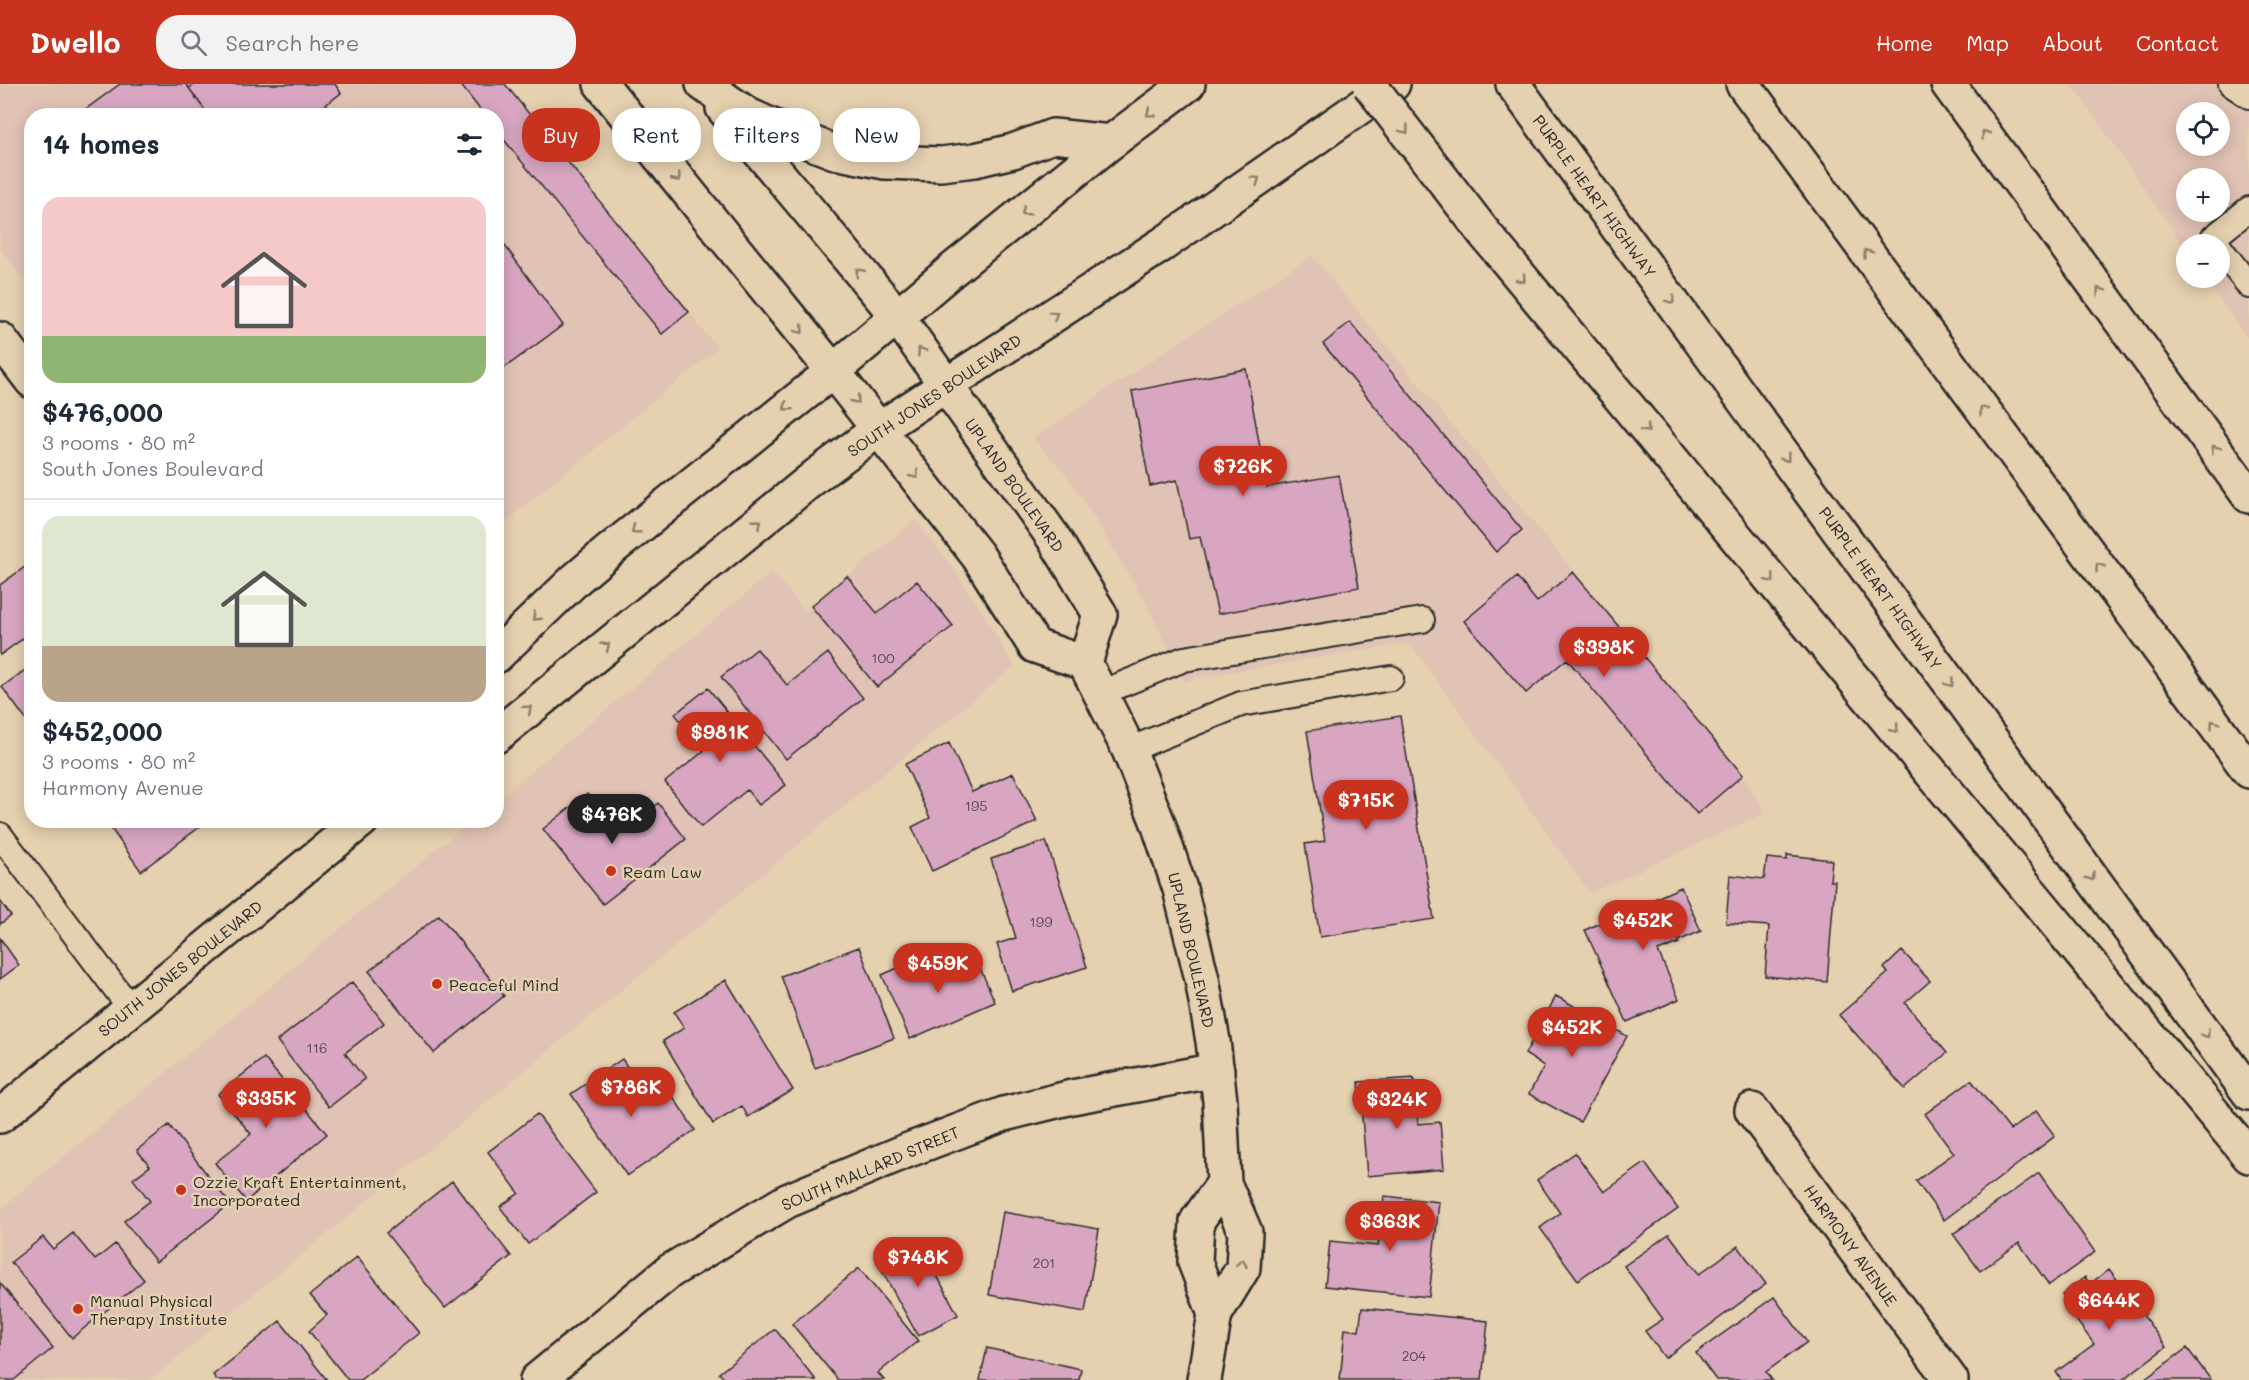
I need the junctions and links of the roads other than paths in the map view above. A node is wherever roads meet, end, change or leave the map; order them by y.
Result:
1 (601, 84) edge
2 (703, 84) edge
3 (1188, 84) edge
4 (1370, 84) edge
5 (1393, 84) edge
6 (1513, 84) edge
7 (1743, 84) edge
8 (1948, 84) edge
9 (2230, 84) edge
10 (2249, 96) edge
11 (1111, 142) junction
12 (2249, 209) edge
13 (2217, 234) edge
14 (2230, 261) edge
15 (2249, 286) edge
16 (897, 316) junction
17 (0, 339) edge
18 (24, 370) edge
19 (832, 371) junction
20 (944, 386) junction
21 (879, 429) junction
22 (2249, 496) edge
23 (1422, 620) dead end
24 (504, 648) edge
25 (1085, 663) junction
26 (1391, 678) dead end
27 (1101, 693) junction
28 (504, 730) edge
29 (1128, 750) junction
30 (2249, 771) edge
31 (352, 828) edge
32 (0, 835) edge
33 (131, 1009) junction
34 (1217, 1070) junction
35 (2249, 1093) edge
36 (1752, 1110) dead end
37 (0, 1116) edge
38 (2249, 1156) edge
39 (1224, 1183) junction
40 (1215, 1314) junction
41 (537, 1380) edge
42 (1204, 1380) edge
43 (1951, 1380) edge

1 -> 19 main road
2 - 11 main road
16 -> 2 main road, UPLAND BOULEVARD
3 -> 11 main road
4 -> 38 main road, bridge
20 -> 5 main road, SOUTH JONES BOULEVARD
6 -> 35 main road, PURPLE HEART HIGHWAY
30 -> 7 main road
22 -> 8 main road
9 - 10 lane
11 -> 16 main road
12 - 13 lane
14 - 15 lane
16 - 19 main road
20 -> 16 main road, UPLAND BOULEVARD
17 - 18 main road
19 -> 21 main road
19 -> 24 main road
20 - 21 main road, SOUTH JONES BOULEVARD
20 - 25 main road, UPLAND BOULEVARD
21 -> 25 main road
28 -> 21 main road, SOUTH JONES BOULEVARD
23 - 27 lane
25 - 27 main road, UPLAND BOULEVARD
26 - 29 lane
27 - 29 main road, UPLAND BOULEVARD
29 - 34 main road, UPLAND BOULEVARD
31 - 33 main road, SOUTH JONES BOULEVARD
32 - 33 lane
33 - 37 main road, SOUTH JONES BOULEVARD
34 - 39 main road, UPLAND BOULEVARD
34 - 41 main road, SOUTH MALLARD STREET
36 - 43 main road, HARMONY AVENUE
40 -> 39 main road, UPLAND BOULEVARD
39 - 40 main road
40 - 42 main road, UPLAND BOULEVARD

